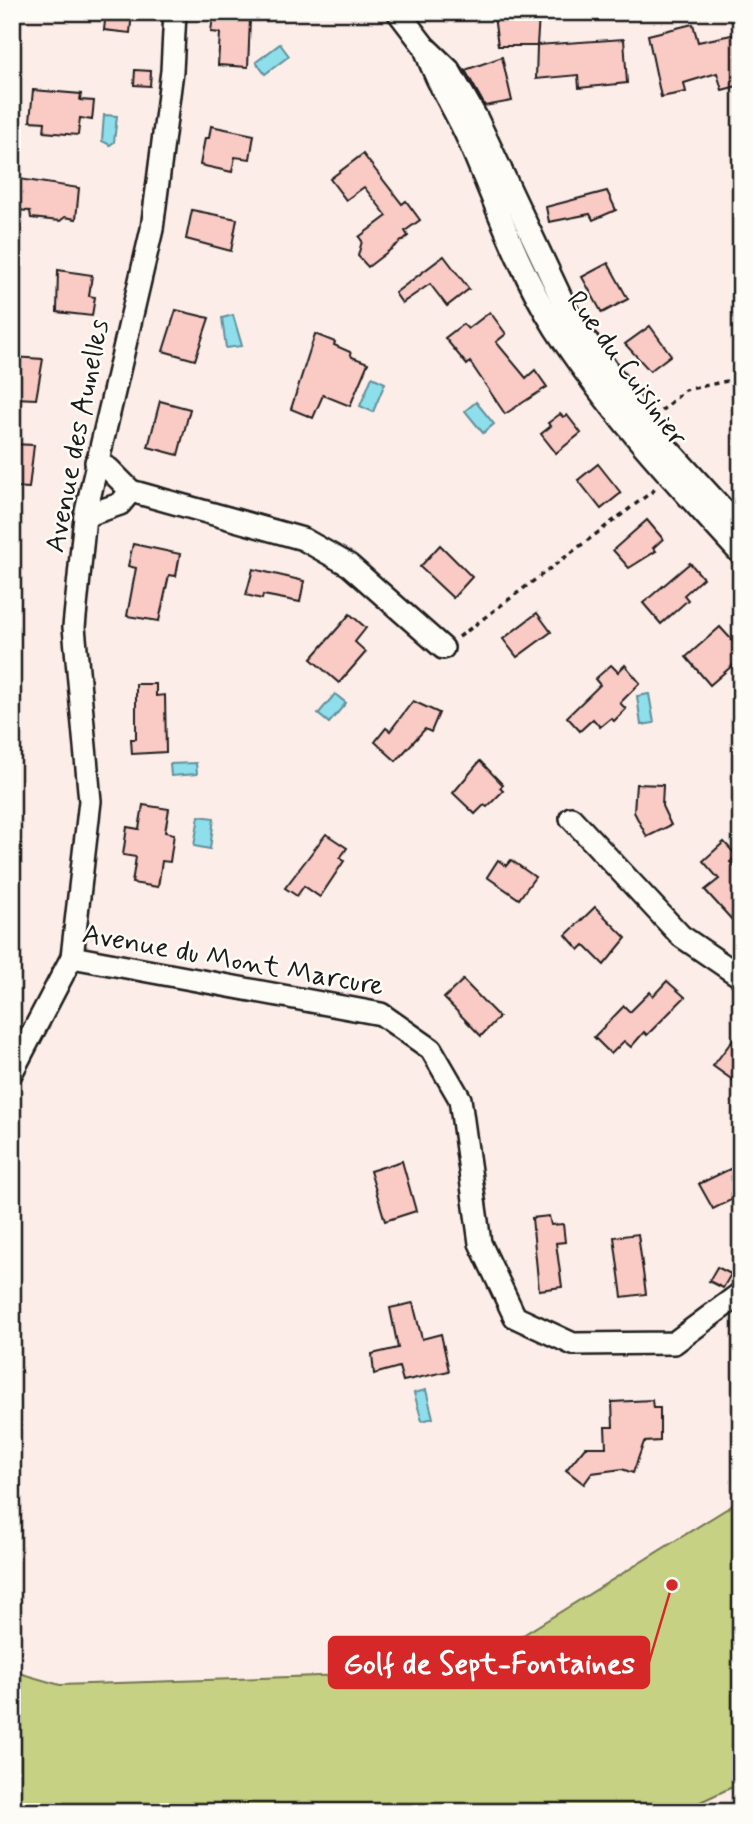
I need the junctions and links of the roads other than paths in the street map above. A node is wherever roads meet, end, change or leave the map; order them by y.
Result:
1 (175, 12) edge
2 (398, 12) edge
3 (424, 46) junction
4 (96, 461) junction
5 (131, 491) junction
6 (85, 516) junction
7 (741, 529) edge
8 (741, 554) edge
9 (443, 648) road end
10 (571, 818) dead end
11 (72, 957) junction
12 (741, 977) edge
13 (12, 1072) edge
14 (741, 1293) edge

1 - 4 street, Avenue des Aunelles
2 - 3 street, Rue du Cuisinier
3 - 7 street, Rue du Cuisinier
3 - 8 street, Rue du Cuisinier
4 - 5 street
4 - 6 street, Avenue des Aunelles
5 - 6 street
5 - 9 street
6 - 11 street, Avenue des Aunelles
10 - 12 street
11 - 13 street, Avenue du Mont Marcure
11 - 14 street, Avenue du Mont Marcure

